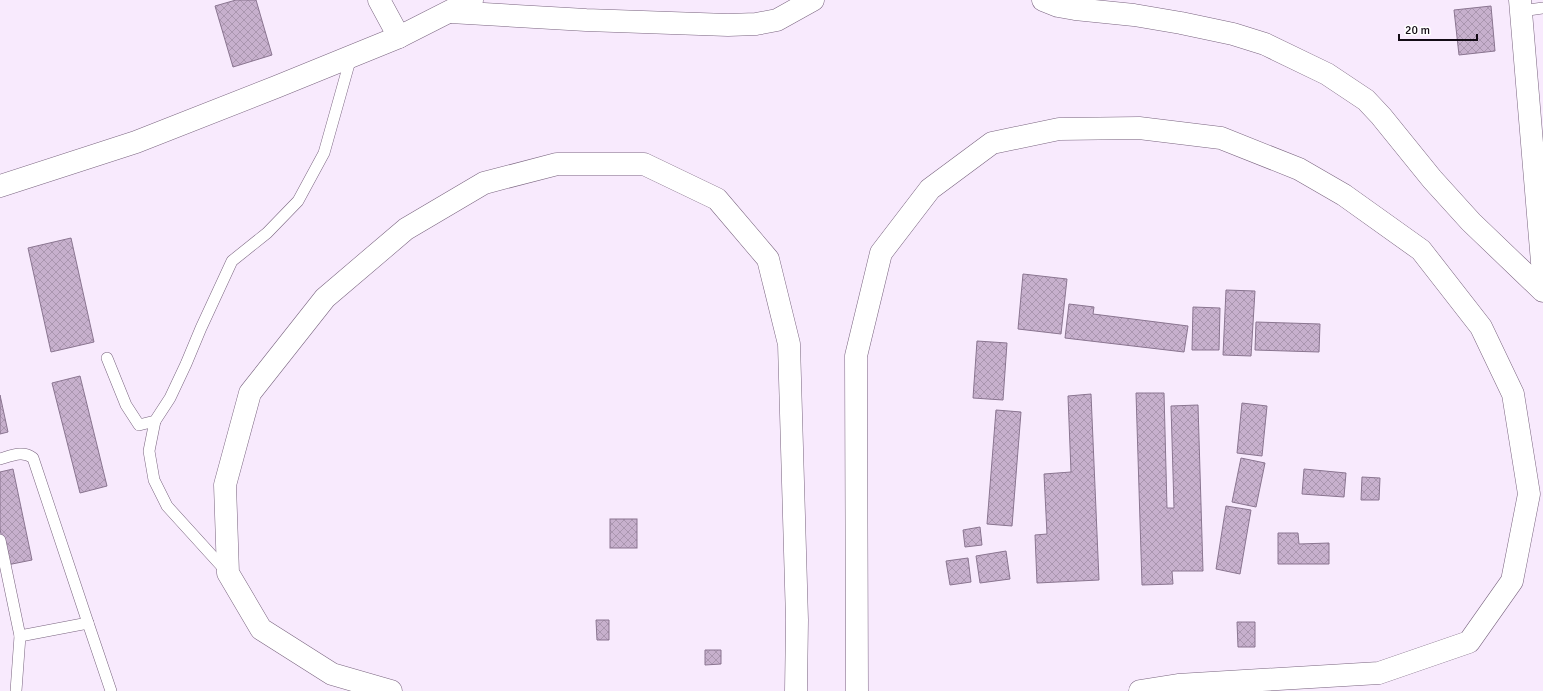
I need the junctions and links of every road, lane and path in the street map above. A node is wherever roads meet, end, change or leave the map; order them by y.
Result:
1 (379, 0) edge
2 (472, 0) edge
3 (812, 0) edge
4 (1043, 0) edge
5 (1520, 6) edge
6 (1543, 8) edge
7 (448, 12) junction
8 (399, 37) junction
9 (350, 57) junction
10 (0, 186) edge
11 (1543, 274) edge
12 (1543, 291) edge
13 (107, 358) dead end
14 (155, 421) junction
15 (0, 459) edge
16 (0, 540) edge
17 (228, 573) junction
18 (88, 622) junction
19 (20, 636) junction
20 (16, 691) edge
21 (111, 691) edge
22 (391, 691) edge
23 (796, 691) edge
24 (857, 691) edge
25 (1140, 691) edge

1 - 8 main road
2 - 7 main road
3 - 7 main road
4 - 12 main road
5 - 6 lane
5 - 11 main road
7 - 8 main road
8 - 9 main road
9 - 10 main road
9 - 14 lane
13 - 14 lane
14 - 17 lane
15 - 18 lane
16 - 19 lane
17 - 22 main road
17 - 23 main road
18 - 19 lane
18 - 21 lane
19 - 20 lane
24 - 25 main road

